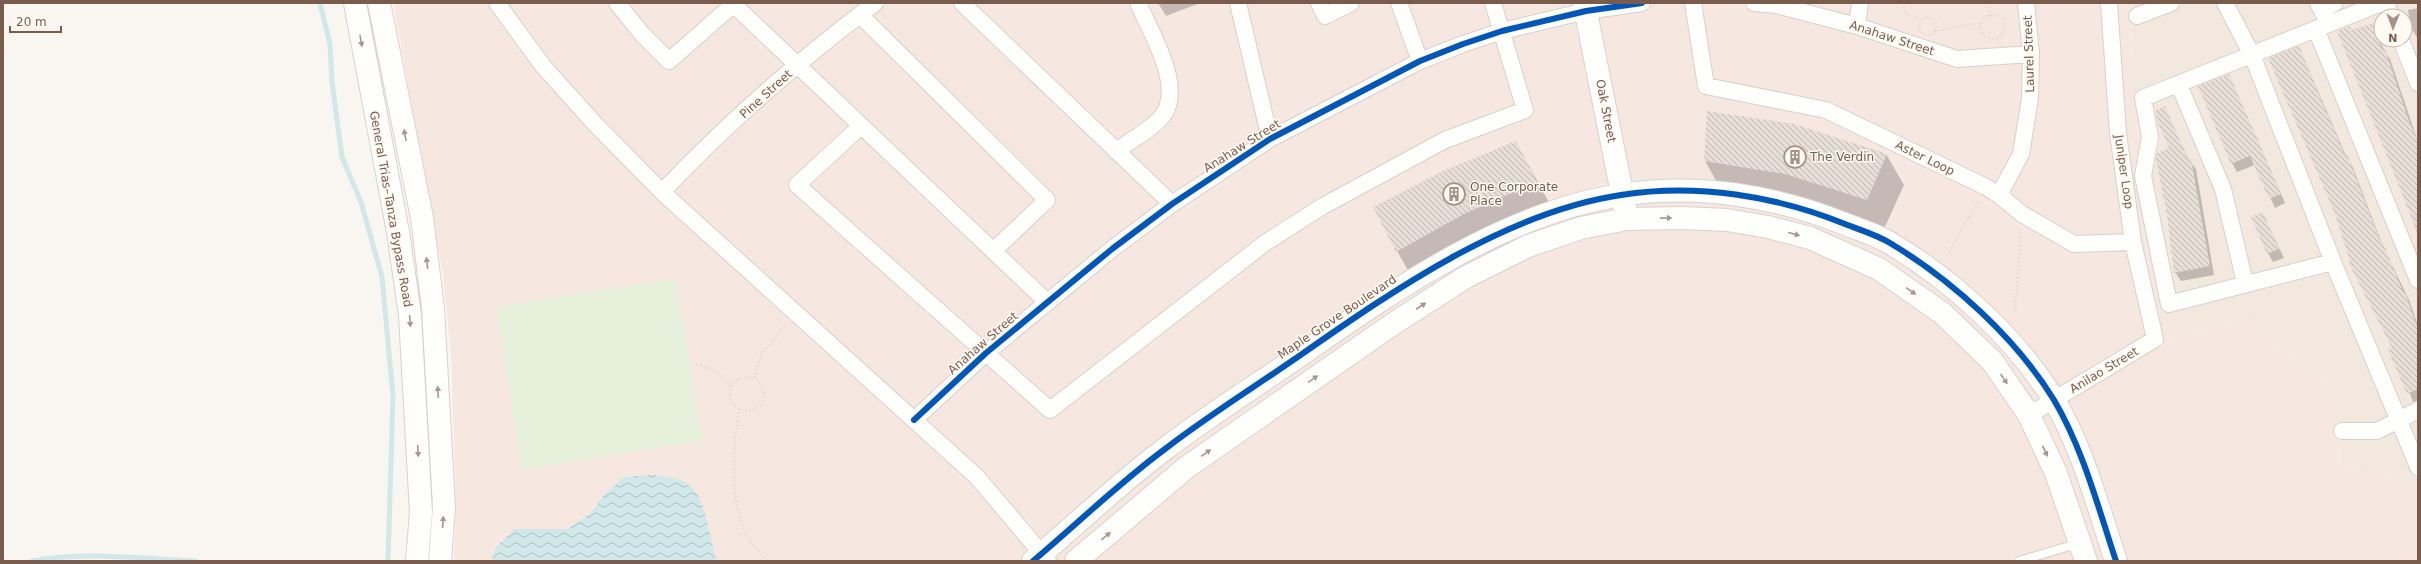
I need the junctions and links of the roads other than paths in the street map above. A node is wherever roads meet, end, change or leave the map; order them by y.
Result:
1 (354, 3) edge
2 (379, 3) edge
3 (498, 3) edge
4 (617, 3) edge
5 (734, 3) edge
6 (875, 3) edge
7 (962, 3) edge
8 (1138, 3) edge
9 (1238, 3) edge
10 (1319, 3) edge
11 (1351, 3) edge
12 (1399, 3) edge
13 (1493, 3) edge
14 (1642, 3) edge
15 (1693, 3) edge
16 (1754, 3) edge
17 (1860, 3) edge
18 (2026, 3) edge
19 (2108, 3) edge
20 (2171, 3) edge
21 (2225, 3) edge
22 (2381, 3) edge
23 (1776, 4) edge
24 (1585, 7) edge
25 (2324, 14) edge
26 (860, 15) junction
27 (2137, 16) dead end
28 (1857, 26) junction
29 (1502, 32) junction
30 (2404, 48) edge
31 (2031, 54) junction
32 (2252, 55) junction
33 (1420, 61) junction
34 (798, 66) junction
35 (2418, 83) edge
36 (2179, 85) junction
37 (861, 126) junction
38 (1270, 139) junction
39 (1116, 150) junction
40 (1993, 191) junction
41 (662, 192) junction
42 (1622, 194) junction
43 (1172, 204) junction
44 (1627, 219) junction
45 (2133, 242) junction
46 (993, 250) junction
47 (2332, 262) junction
48 (2418, 280) edge
49 (2245, 283) junction
50 (1047, 302) junction
51 (2155, 339) joint
52 (986, 353) junction
53 (2054, 400) junction
54 (2418, 410) edge
55 (2029, 415) junction
56 (2398, 419) junction
57 (914, 420) junction
58 (2342, 431) dead end
59 (2418, 467) edge
60 (2083, 552) edge
61 (1041, 558) edge
62 (417, 561) edge
63 (440, 561) edge
64 (1076, 561) edge
65 (2019, 561) edge
66 (2116, 561) edge

1 -> 62 street, General Trias–Tanza Bypass Road
63 -> 2 street, General Trias–Tanza Bypass Road
3 - 41 street
4 - 5 street
5 - 34 street
6 - 26 street, Pine Street
7 - 39 street
8 - 39 street
9 - 38 street
10 - 11 street
12 - 33 street
13 - 29 street
14 - 24 street, Anahaw Street
15 - 40 street, Aster Loop
16 - 23 street, Anahaw Street
17 - 28 street
18 - 31 street, Laurel Street
19 - 45 street, Juniper Loop
20 - 27 street
21 - 32 street
22 - 25 street
23 - 28 street, Anahaw Street
24 - 29 street, Anahaw Street
24 - 42 street, Oak Street
25 - 32 street
25 - 48 street
26 - 34 street, Pine Street
26 - 46 street
28 - 31 street, Anahaw Street
29 - 33 street, Anahaw Street
29 - 52 street
30 - 35 street
31 - 40 street, Laurel Street
32 - 36 street
32 - 47 street
33 - 38 street, Anahaw Street
34 - 37 street
34 - 41 street, Pine Street
36 - 49 street
36 - 49 street
37 - 46 street
37 - 52 street
38 - 43 street, Anahaw Street
39 - 43 street
40 - 45 street, Aster Loop
41 - 57 street
42 - 44 street, Oak Street
42 - 53 street, Maple Grove Boulevard
42 - 61 street, Maple Grove Boulevard
43 - 50 street, Anahaw Street
44 -> 55 street
64 -> 44 street
45 - 51 street, Juniper Loop
46 - 50 street
47 - 49 street
47 - 56 street
50 - 52 street, Anahaw Street
51 - 53 street, Anilao Street
52 - 57 street, Anahaw Street
53 - 55 street, Anilao Street
53 - 66 street, Maple Grove Boulevard
54 - 56 street
55 -> 60 street
56 - 58 street
56 - 59 street
57 - 61 street
60 - 65 lane

